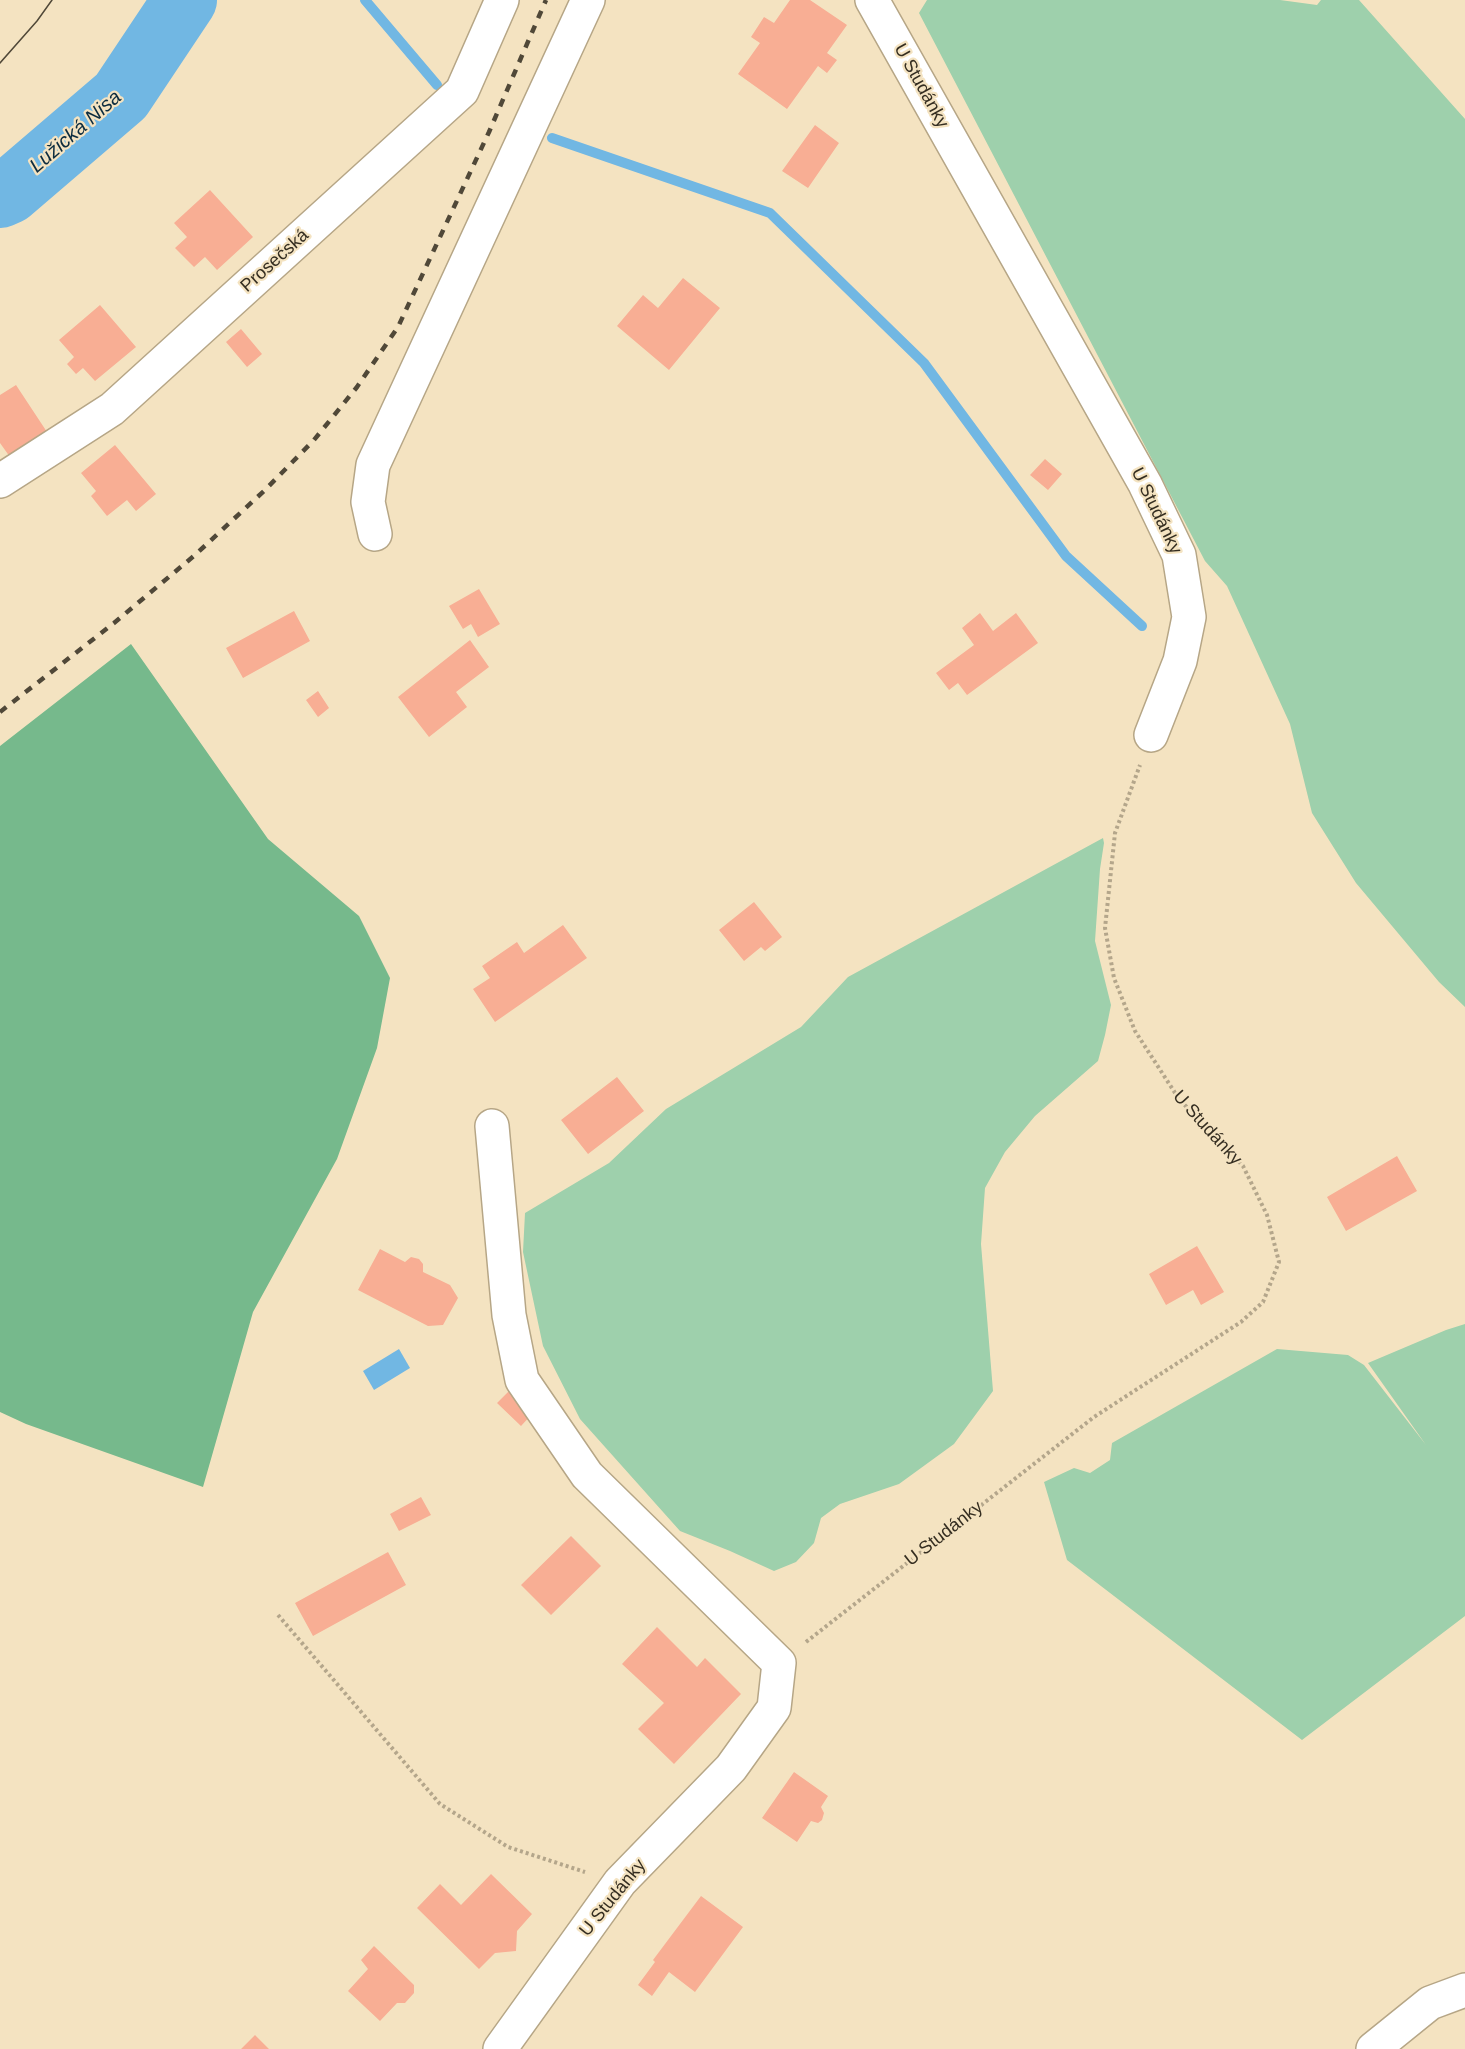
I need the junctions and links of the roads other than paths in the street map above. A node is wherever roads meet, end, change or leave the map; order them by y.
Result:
1 (502, 0) edge
2 (588, 0) edge
3 (872, 0) edge
4 (0, 481) edge
5 (375, 534) dead end
6 (1151, 735) road end
7 (492, 1126) dead end
8 (1465, 1990) edge
9 (500, 2049) edge
10 (1373, 2049) edge

1 - 4 street, Prosečská
2 - 5 street
3 - 6 street, U Studánky
7 - 9 street, U Studánky
8 - 10 street

